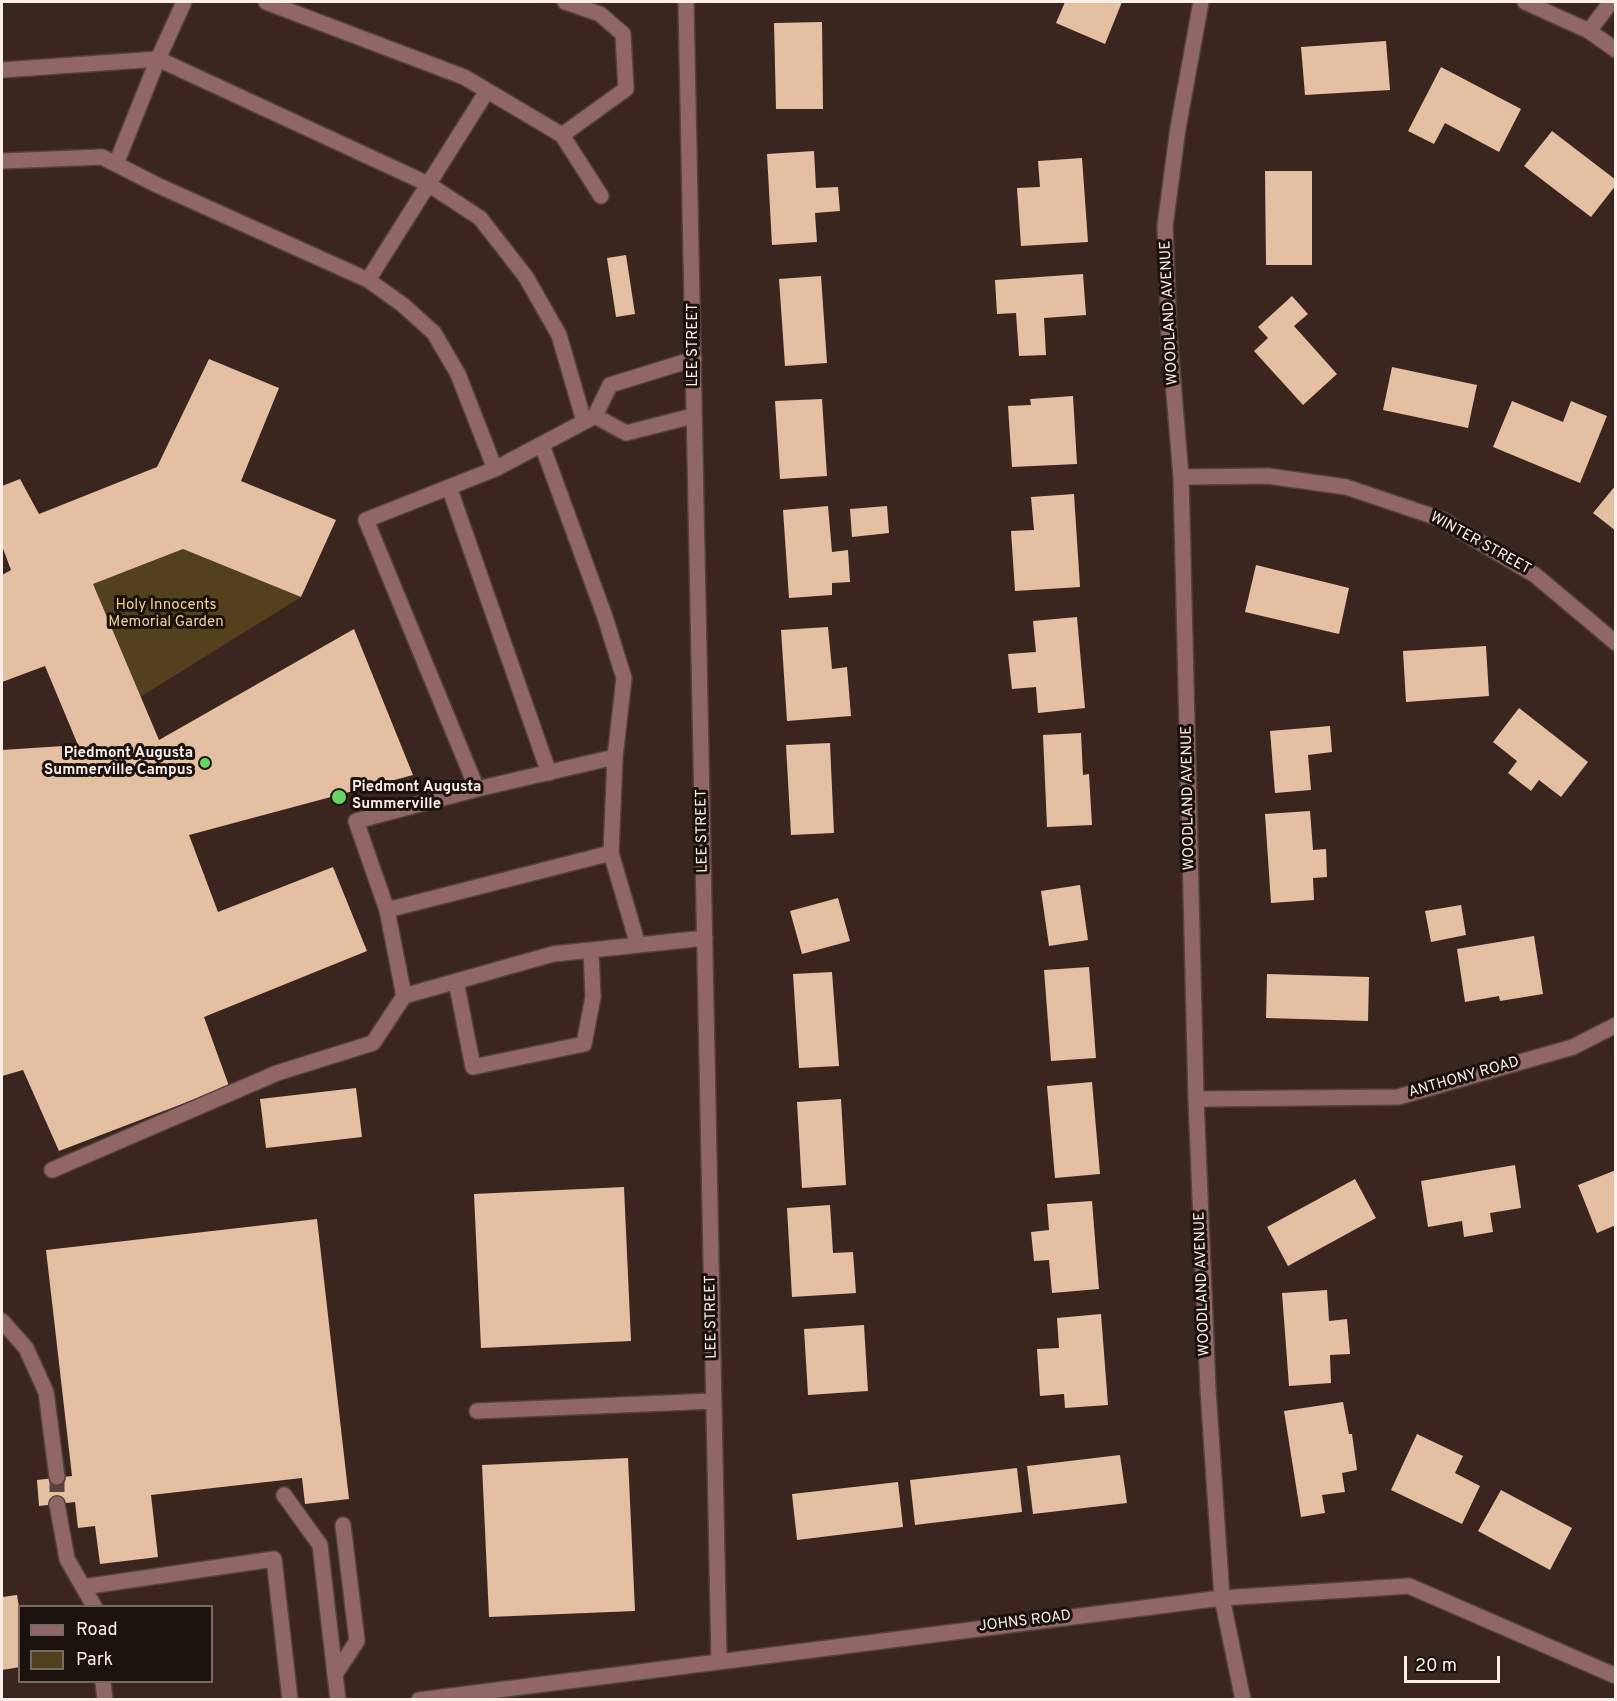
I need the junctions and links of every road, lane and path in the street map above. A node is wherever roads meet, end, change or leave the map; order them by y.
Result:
1 (184, 2) edge
2 (266, 2) edge
3 (565, 2) edge
4 (686, 2) edge
5 (1201, 2) edge
6 (1525, 2) edge
7 (1611, 2) edge
8 (1589, 31) junction
9 (1616, 50) edge
10 (158, 59) junction
11 (2, 69) edge
12 (487, 91) junction
13 (562, 135) junction
14 (2, 161) edge
15 (116, 164) junction
16 (428, 184) junction
17 (601, 196) dead end
18 (368, 280) junction
19 (694, 359) junction
20 (693, 416) junction
21 (590, 419) junction
22 (542, 445) junction
23 (495, 469) junction
24 (1181, 477) junction
25 (449, 487) junction
26 (1616, 643) edge
27 (615, 757) junction
28 (549, 773) junction
29 (477, 789) junction
30 (611, 853) junction
31 (387, 910) junction
32 (705, 938) junction
33 (638, 945) junction
34 (591, 950) junction
35 (456, 981) junction
36 (405, 996) junction
37 (1616, 1025) edge
38 (1196, 1098) junction
39 (52, 1170) dead end
40 (2, 1321) edge
41 (714, 1401) junction
42 (477, 1410) dead end
43 (57, 1478) tunnel mouth
44 (284, 1495) dead end
45 (57, 1504) tunnel mouth
46 (343, 1525) dead end
47 (83, 1587) junction
48 (1222, 1598) junction
49 (93, 1605) edge
50 (719, 1660) junction
51 (336, 1673) junction
52 (1616, 1676) edge
53 (103, 1683) edge
54 (105, 1700) edge
55 (290, 1700) edge
56 (339, 1700) edge
57 (419, 1700) edge
58 (1243, 1700) edge

1 - 10 street
2 - 12 street
3 - 13 street
4 - 19 street, LEE STREET
5 - 24 street, WOODLAND AVENUE
6 - 8 street
7 - 8 street
8 - 9 street
10 - 11 street
10 - 15 street
10 - 16 street
12 - 13 street
12 - 16 street
13 - 17 street
14 - 15 street
15 - 18 street
16 - 18 street
16 - 21 street
18 - 23 street
19 - 20 street, LEE STREET
19 - 21 street
20 - 21 street
20 - 32 street, LEE STREET
21 - 22 street
22 - 23 street
22 - 27 street
23 - 25 street
24 - 26 street, WINTER STREET
24 - 38 street, WOODLAND AVENUE
25 - 28 street
25 - 29 street
27 - 28 street
27 - 30 street
28 - 29 street
29 - 31 street
30 - 31 street
30 - 33 street
31 - 36 street
32 - 33 street
32 - 41 street, LEE STREET
33 - 34 street
34 - 35 street
34 - 35 street
35 - 36 street
36 - 39 street
37 - 38 street, ANTHONY ROAD
38 - 48 street, WOODLAND AVENUE
40 - 43 street
41 - 42 street
41 - 50 street, LEE STREET
44 - 51 street
45 - 47 street
46 - 51 street
47 - 49 street
47 - 55 street
48 - 50 street, JOHNS ROAD
48 - 52 street, JOHNS ROAD
48 - 58 street, WOODLAND AVENUE
50 - 57 street, JOHNS ROAD
51 - 56 street
53 - 54 street

